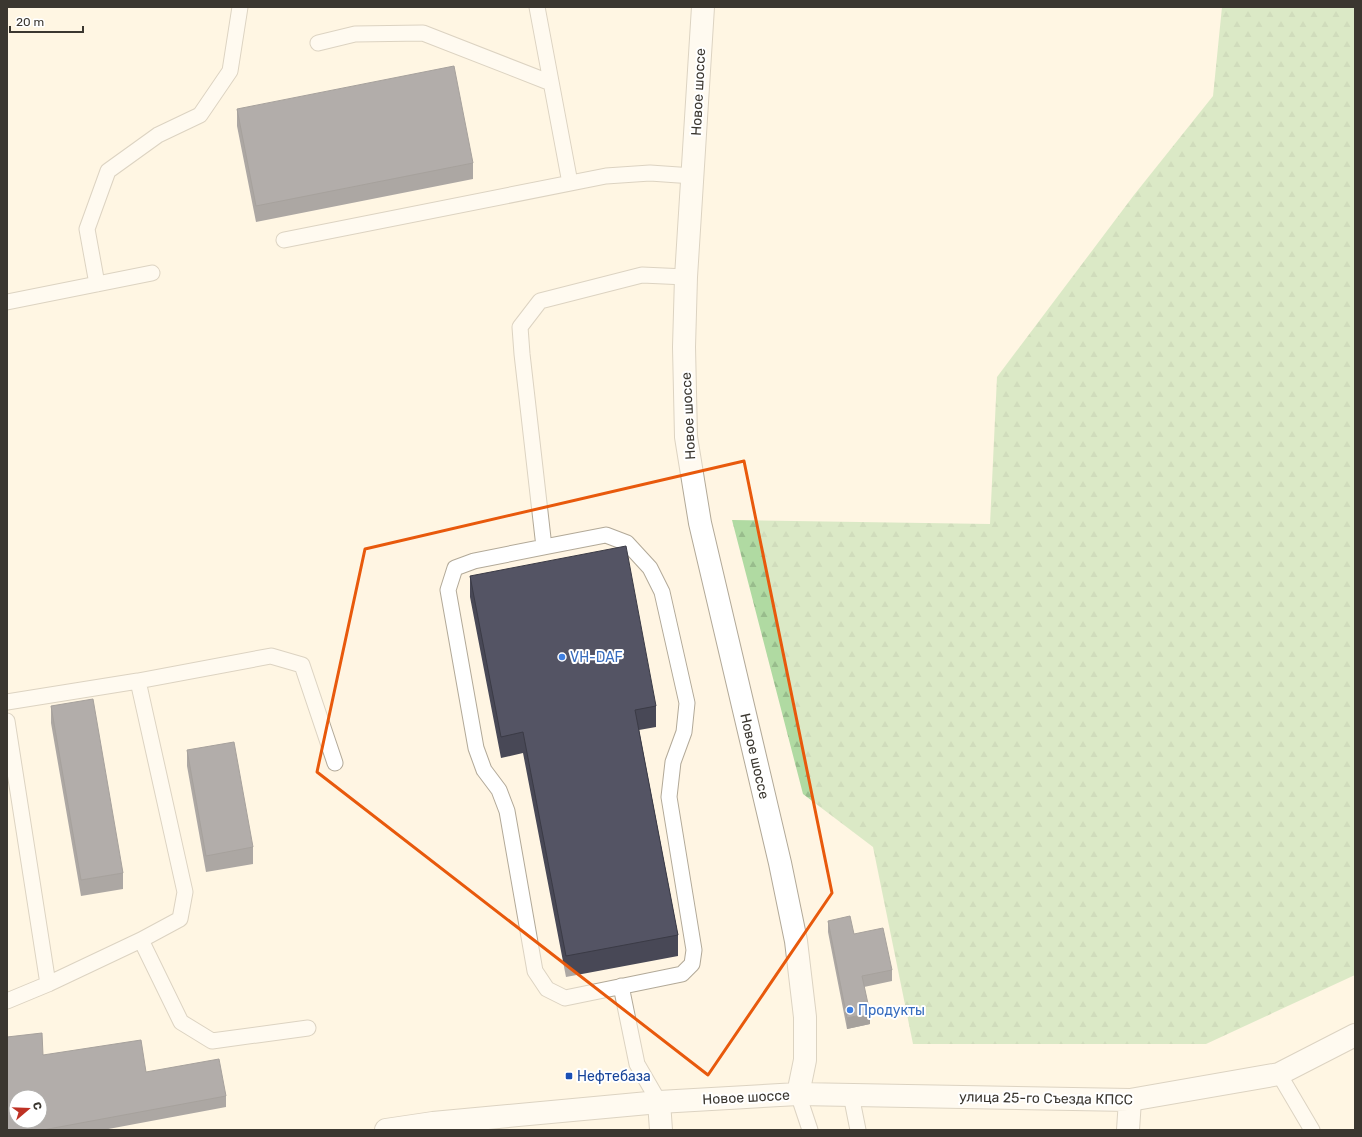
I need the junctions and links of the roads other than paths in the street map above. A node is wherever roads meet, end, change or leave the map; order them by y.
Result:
1 (240, 7) edge
2 (537, 7) edge
3 (703, 7) edge
4 (318, 43) dead end
5 (551, 83) junction
6 (693, 176) junction
7 (570, 183) junction
8 (284, 240) dead end
9 (152, 273) dead end
10 (686, 277) junction
11 (97, 284) junction
12 (7, 302) edge
13 (544, 547) junction
14 (138, 681) junction
15 (7, 702) edge
16 (7, 721) edge
17 (335, 763) dead end
18 (142, 940) junction
19 (48, 984) junction
20 (621, 986) junction
21 (7, 1001) edge
22 (308, 1028) dead end
23 (1355, 1035) edge
24 (1279, 1074) junction
25 (798, 1094) junction
26 (851, 1095) junction
27 (1130, 1100) junction
28 (658, 1102) junction
29 (386, 1130) edge
30 (661, 1130) edge
31 (810, 1130) edge
32 (858, 1130) edge
33 (1128, 1130) edge
34 (1312, 1130) edge

1 - 11 lane
2 - 5 lane
3 - 6 main road, Новое шоссе
4 - 5 lane
5 - 7 lane
6 - 7 lane
6 - 10 main road, Новое шоссе
7 - 8 lane
9 - 11 lane
10 - 13 lane
10 - 25 main road, Новое шоссе
11 - 12 lane
13 - 20 lane
13 - 20 lane
14 - 15 lane
14 - 17 lane
14 - 18 lane
16 - 19 lane
18 - 19 lane
18 - 22 lane
19 - 21 lane
20 - 28 lane
23 - 24 main road, улица 25-го Съезда КПСС
24 - 27 main road, улица 25-го Съезда КПСС
24 - 34 lane
25 - 26 main road, улица 25-го Съезда КПСС
25 - 28 main road, Новое шоссе
25 - 31 lane
26 - 27 main road, улица 25-го Съезда КПСС
26 - 32 lane
27 - 33 main road
28 - 29 main road, Новое шоссе
28 - 30 main road

